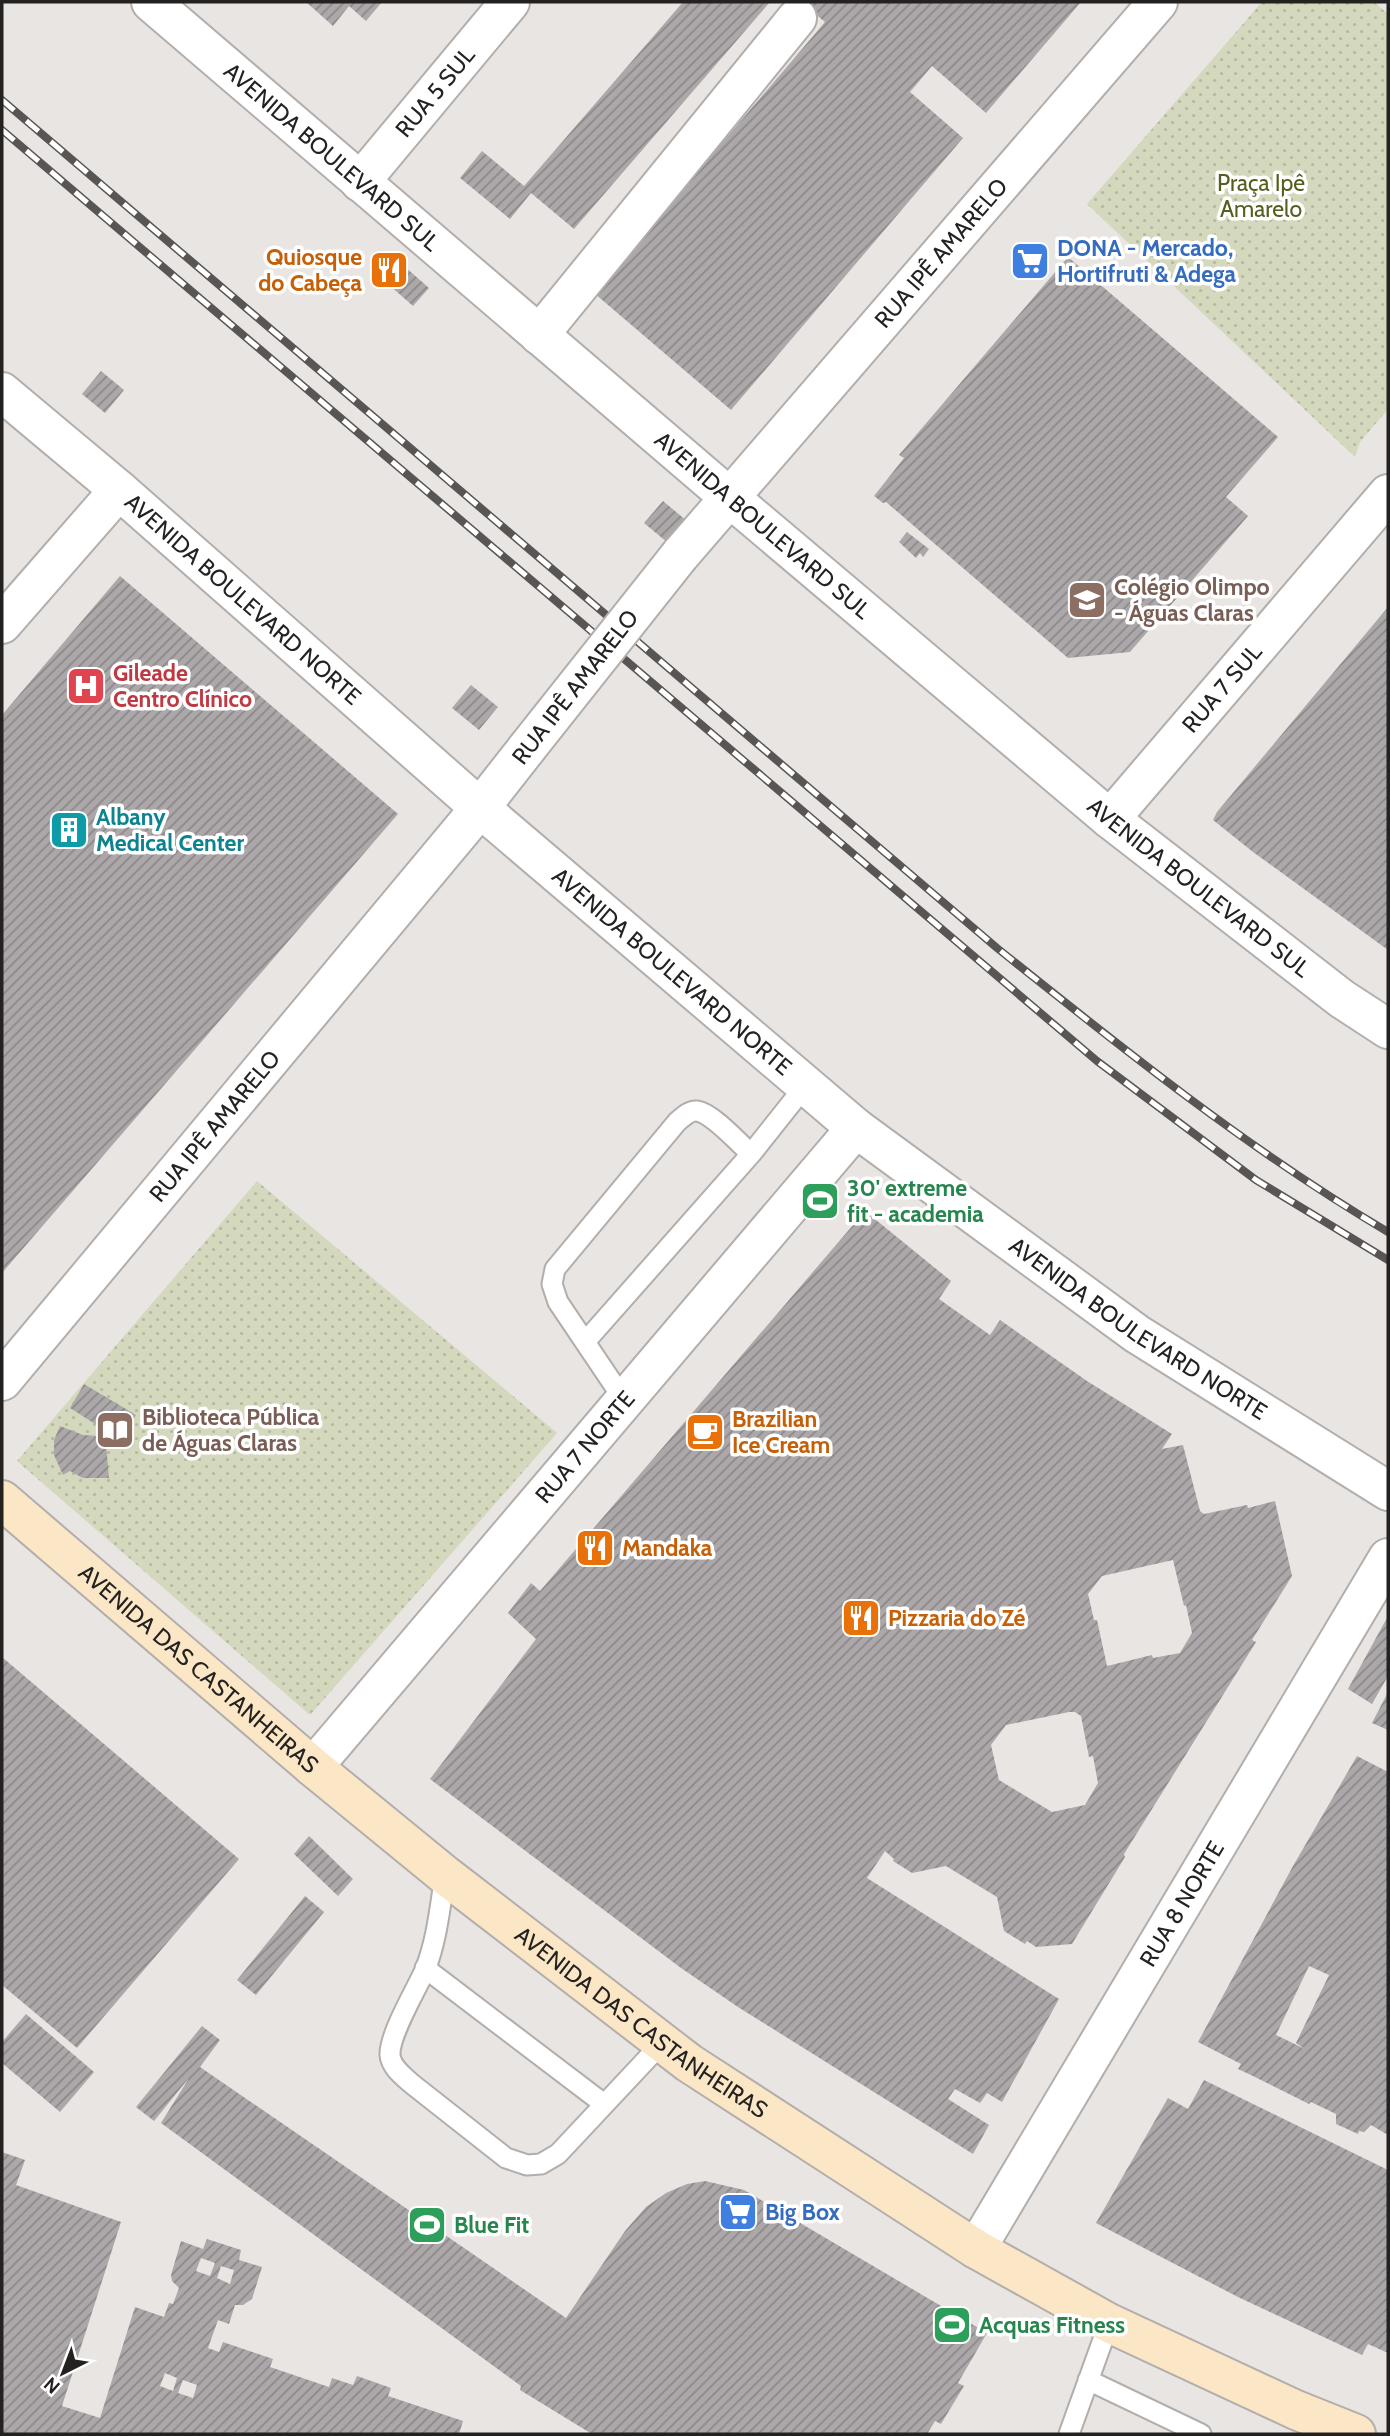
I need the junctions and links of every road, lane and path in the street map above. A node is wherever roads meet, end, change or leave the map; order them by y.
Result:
1 (151, 2) edge
2 (510, 2) edge
3 (1158, 2) edge
4 (797, 18) dead end
5 (360, 182) junction
6 (539, 335) junction
7 (2, 392) edge
8 (119, 490) junction
9 (1388, 494) edge
10 (729, 498) junction
11 (2, 624) edge
12 (480, 808) junction
13 (1110, 819) junction
14 (1388, 1029) edge
15 (805, 1086) junction
16 (856, 1128) junction
17 (751, 1154) junction
18 (585, 1342) junction
19 (2, 1381) edge
20 (624, 1400) junction
21 (1388, 1491) edge
22 (2, 1500) edge
23 (1388, 1558) edge
24 (313, 1767) junction
25 (445, 1875) junction
26 (425, 1968) junction
27 (662, 2043) junction
28 (604, 2104) junction
29 (976, 2249) junction
30 (1109, 2323) junction
31 (1088, 2380) junction
32 (1069, 2434) edge
33 (1201, 2434) edge
34 (1356, 2434) edge

1 - 5 street, AVENIDA BOULEVARD SUL
2 - 5 street, RUA 5 SUL
3 - 10 street, RUA IPÊ AMARELO
4 - 6 street
5 - 6 street, AVENIDA BOULEVARD SUL
6 - 10 street, AVENIDA BOULEVARD SUL
7 - 8 street, AVENIDA BOULEVARD NORTE
8 - 11 street
8 - 12 street, AVENIDA BOULEVARD NORTE
9 - 13 street, RUA 7 SUL
10 - 12 street, RUA IPÊ AMARELO, bridge
10 - 13 street, AVENIDA BOULEVARD SUL
12 - 15 street, AVENIDA BOULEVARD NORTE
12 - 19 street, RUA IPÊ AMARELO
13 - 14 street, AVENIDA BOULEVARD SUL
15 - 16 street, AVENIDA BOULEVARD NORTE
15 - 17 lane
16 - 20 street, RUA 7 NORTE
16 - 21 street, AVENIDA BOULEVARD NORTE
17 - 18 lane
17 - 18 lane
18 - 20 lane
20 - 24 street, RUA 7 NORTE
22 - 24 main road, AVENIDA DAS CASTANHEIRAS
23 - 29 street, RUA 8 NORTE
24 - 25 main road, AVENIDA DAS CASTANHEIRAS
25 - 26 lane
25 - 27 main road, AVENIDA DAS CASTANHEIRAS
26 - 28 lane
26 - 28 lane
27 - 28 lane
27 - 29 main road, AVENIDA DAS CASTANHEIRAS
29 - 30 main road, AVENIDA DAS CASTANHEIRAS
30 - 31 lane
30 - 34 main road, AVENIDA DAS CASTANHEIRAS
31 - 32 lane
31 - 33 lane

